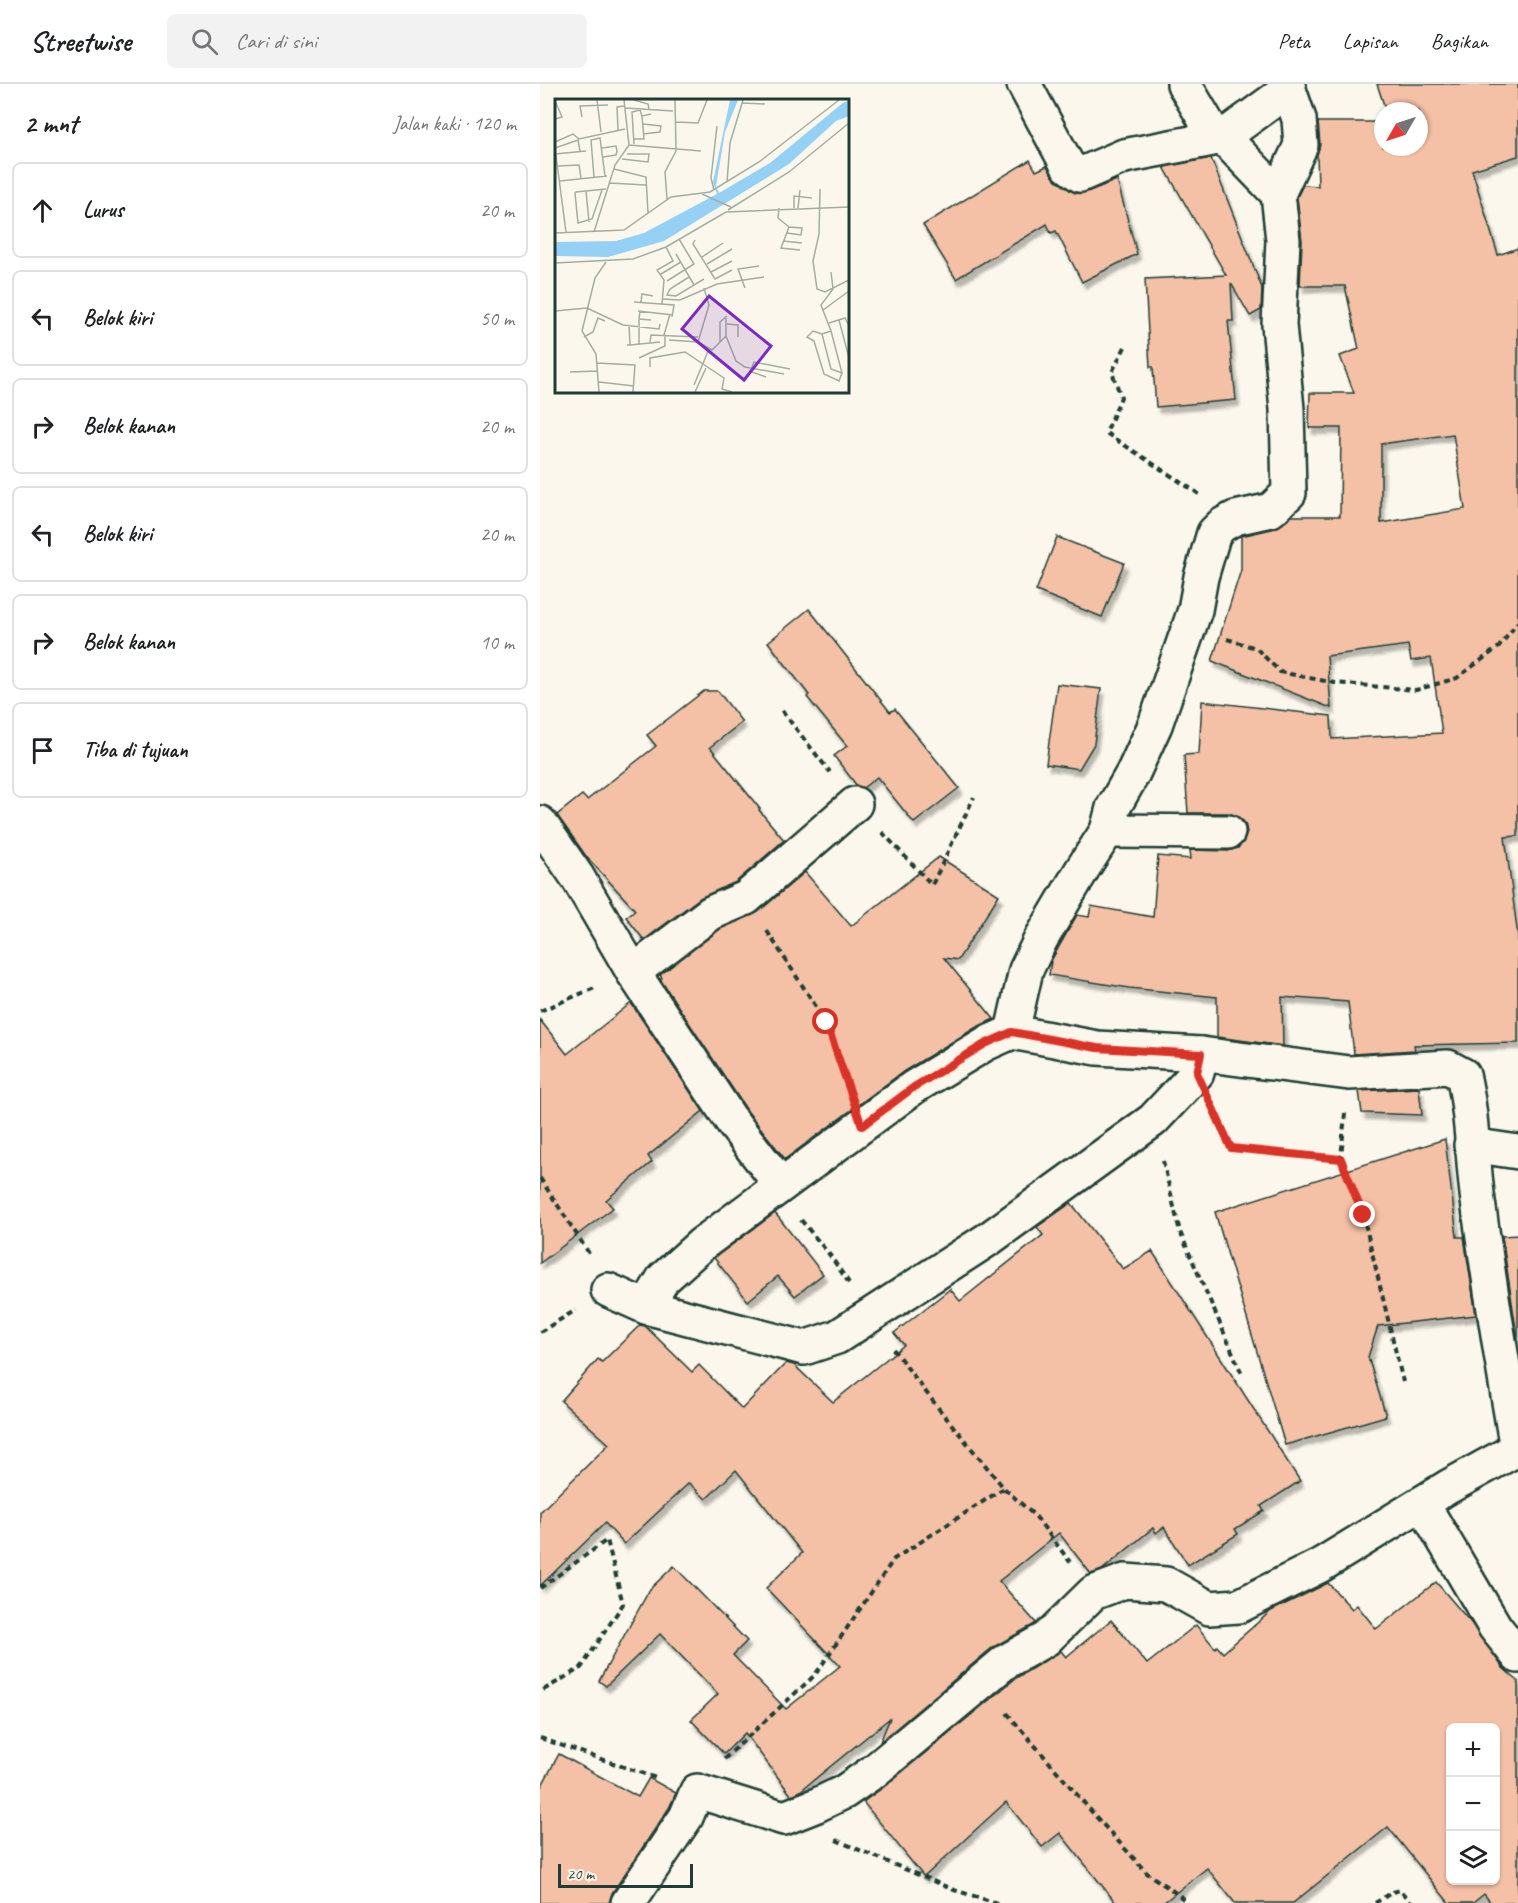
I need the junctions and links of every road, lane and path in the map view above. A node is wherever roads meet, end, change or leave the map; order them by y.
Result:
1 (1024, 84) edge
2 (1184, 84) edge
3 (1288, 86) edge
4 (1223, 137) junction
5 (1278, 194) junction
6 (1125, 347) dead end
7 (1235, 518) junction
8 (1518, 622) edge
9 (1187, 632) junction
10 (782, 711) dead end
11 (974, 797) dead end
12 (855, 804) junction
13 (540, 823) edge
14 (1107, 831) junction
15 (1228, 831) dead end
16 (746, 898) junction
17 (633, 972) junction
18 (540, 1011) edge
19 (1012, 1032) junction
20 (1199, 1063) junction
21 (1349, 1073) junction
22 (1153, 1120) junction
23 (862, 1126) junction
24 (1471, 1145) junction
25 (1518, 1152) edge
26 (1341, 1159) junction
27 (540, 1178) edge
28 (781, 1185) junction
29 (608, 1290) joint
30 (646, 1307) junction
31 (886, 1340) dead end
32 (1242, 1374) dead end
33 (1402, 1382) dead end
34 (1517, 1449) edge
35 (1004, 1488) junction
36 (1422, 1503) junction
37 (540, 1588) edge
38 (1093, 1593) junction
39 (1518, 1656) edge
40 (981, 1683) junction
41 (540, 1692) edge
42 (540, 1738) edge
43 (697, 1791) junction
44 (784, 1818) junction
45 (628, 1903) edge
46 (997, 1903) edge
47 (1187, 1903) edge
48 (1375, 1903) edge
49 (1411, 1903) edge

1 - 4 street
2 - 4 street
3 - 4 street
3 - 5 street
4 - 5 street
5 - 7 street
6 - 7 path
7 - 9 street
8 - 9 path
9 - 14 street
10 - 12 path
11 - 12 path
12 - 16 street
13 - 17 street
14 - 15 street
14 - 19 street
16 - 17 street
16 - 23 path
17 - 18 path
17 - 28 street
19 - 20 street
19 - 23 street
20 - 21 street
20 - 22 street
20 - 26 path
21 - 24 street
21 - 26 path
22 - 30 street
22 - 32 path
23 - 28 street
24 - 25 street
24 - 34 street
26 - 33 path
27 - 29 path
28 - 30 street
29 - 30 street
31 - 35 path
34 - 36 street
35 - 38 path
35 - 43 path
36 - 38 street
36 - 39 street
37 - 41 path
38 - 40 street
40 - 44 street
40 - 47 path
42 - 43 path
43 - 44 street
43 - 45 street
44 - 46 path
48 - 49 path

